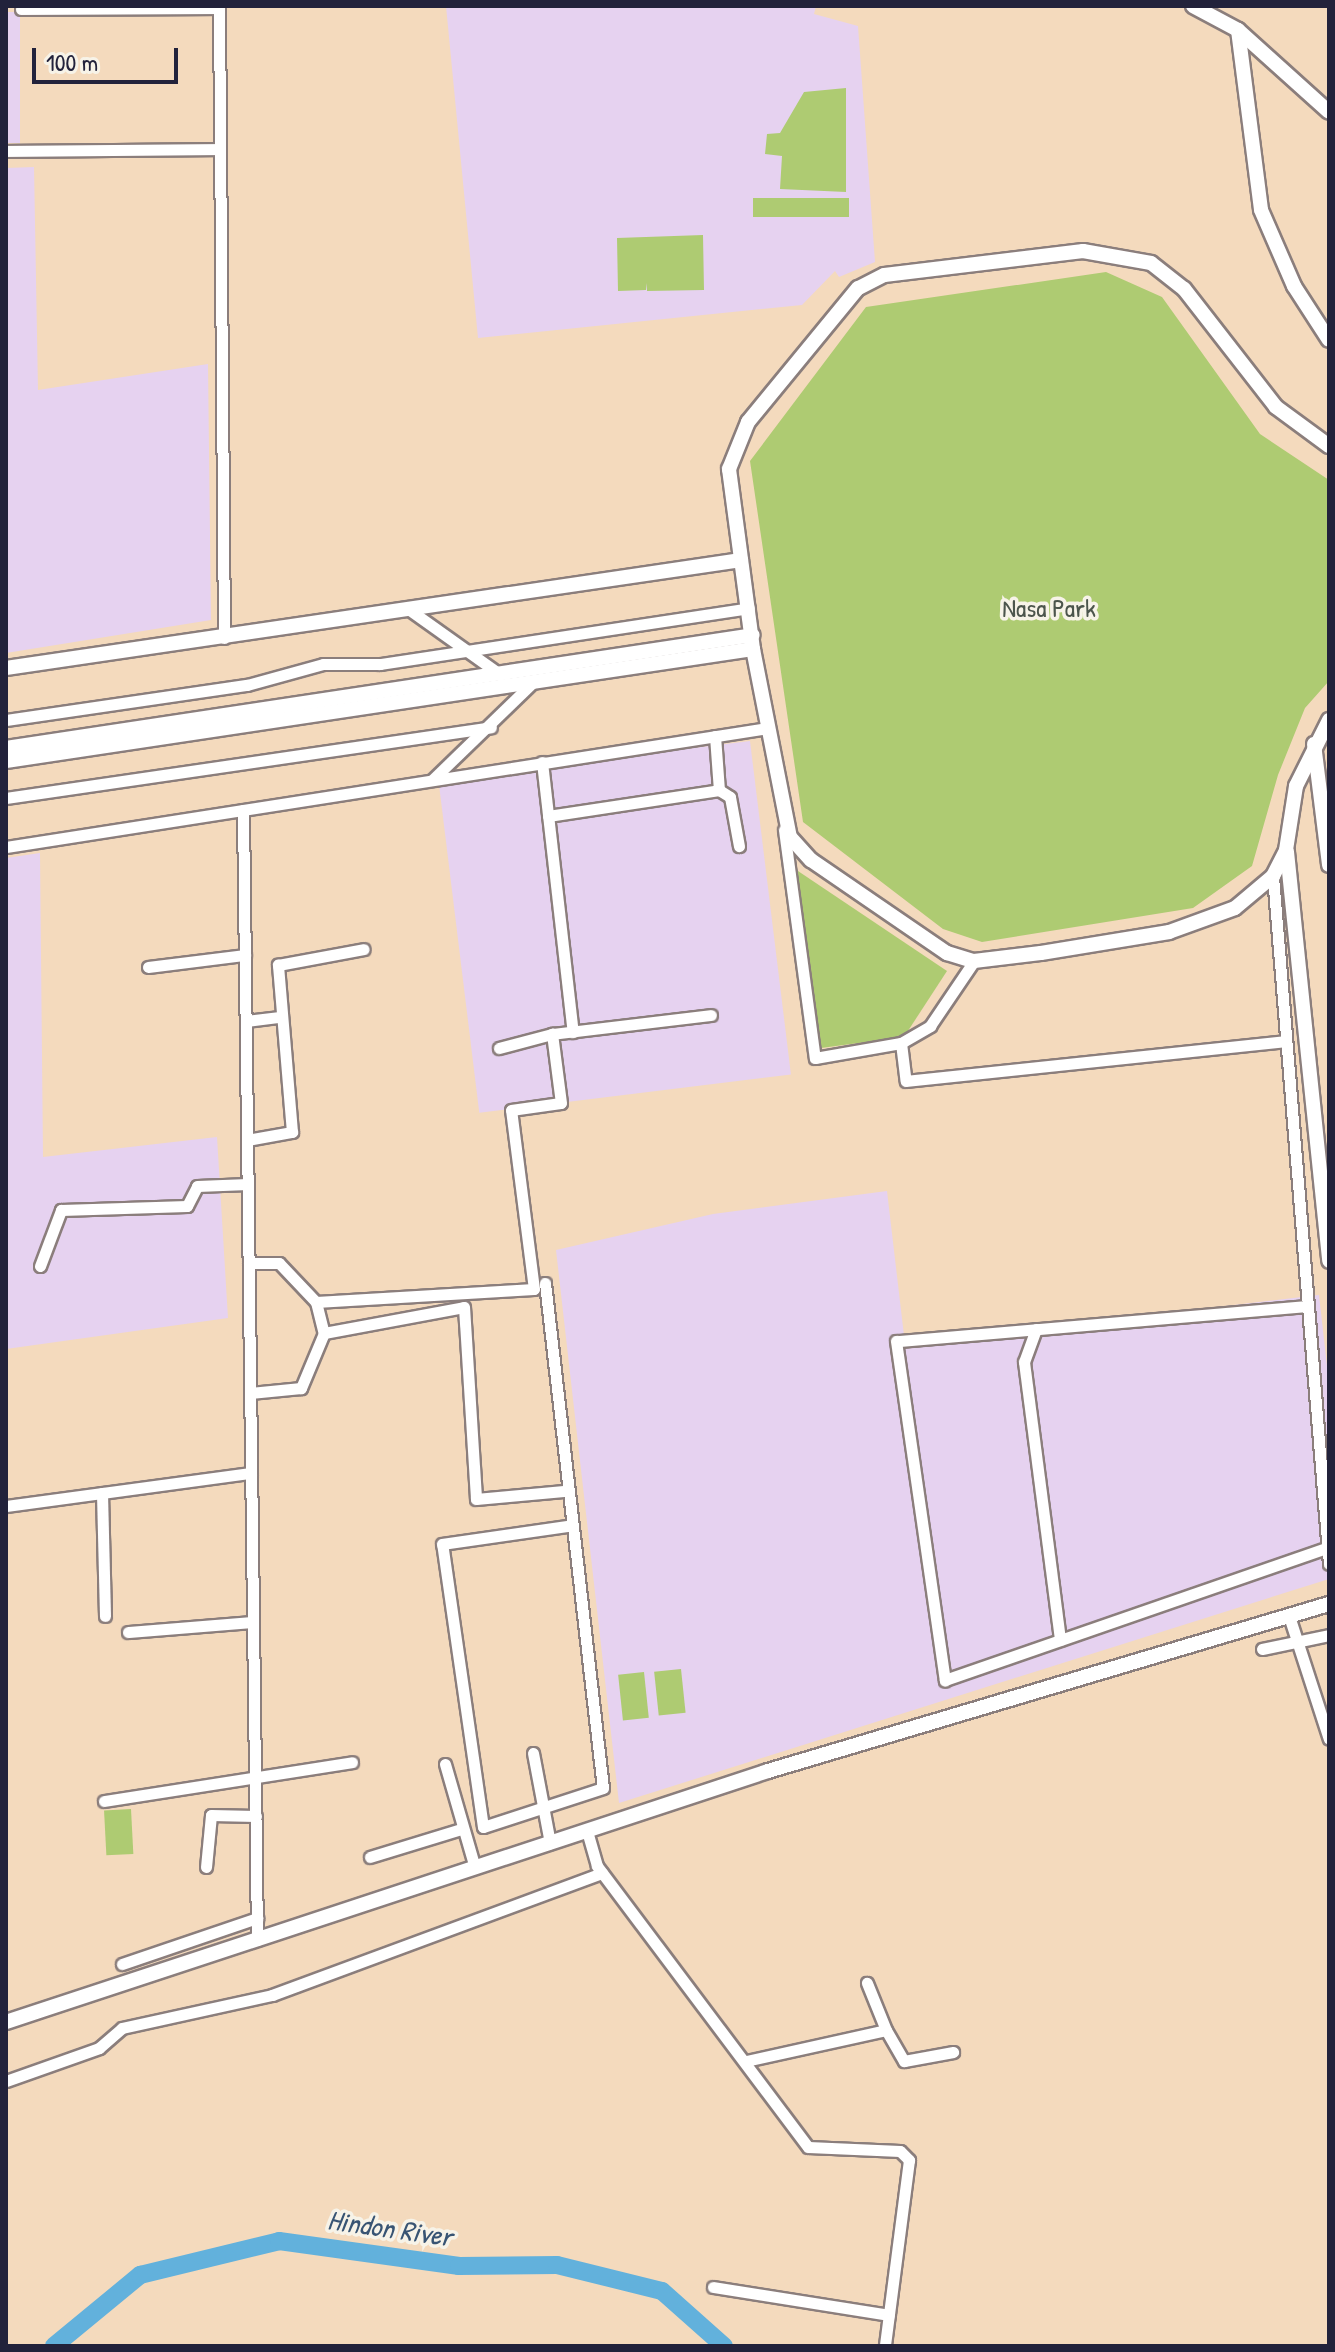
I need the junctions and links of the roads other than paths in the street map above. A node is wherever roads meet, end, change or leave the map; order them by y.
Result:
1 (1193, 6) edge
2 (219, 7) edge
3 (21, 9) dead end
4 (1238, 30) junction
5 (1329, 112) edge
6 (220, 149) junction
7 (6, 151) edge
8 (1329, 340) edge
9 (1329, 446) edge
10 (741, 560) junction
11 (749, 608) junction
12 (411, 611) junction
13 (224, 638) junction
14 (753, 642) junction
15 (466, 650) junction
16 (6, 668) edge
17 (501, 675) junction
18 (533, 682) junction
19 (6, 720) edge
20 (1329, 720) edge
21 (491, 727) junction
22 (768, 728) junction
23 (715, 736) junction
24 (1314, 744) junction
25 (6, 748) edge
26 (6, 761) edge
27 (542, 762) junction
28 (433, 779) junction
29 (719, 790) junction
30 (6, 798) edge
31 (243, 810) junction
32 (782, 814) junction
33 (548, 816) junction
34 (739, 846) dead end
35 (6, 847) edge
36 (1286, 850) junction
37 (1329, 865) edge
38 (1273, 876) junction
39 (364, 949) dead end
40 (245, 955) junction
41 (974, 961) junction
42 (148, 967) dead end
43 (711, 1015) dead end
44 (280, 1017) junction
45 (246, 1021) junction
46 (573, 1032) junction
47 (552, 1034) junction
48 (1286, 1041) junction
49 (901, 1043) junction
50 (499, 1048) dead end
51 (1315, 1129) junction
52 (247, 1140) junction
53 (1329, 1141) edge
54 (248, 1184) junction
55 (1329, 1261) edge
56 (249, 1263) junction
57 (40, 1266) dead end
58 (545, 1283) dead end
59 (316, 1302) junction
60 (1307, 1306) junction
61 (1036, 1329) junction
62 (324, 1333) junction
63 (250, 1393) junction
64 (251, 1473) junction
65 (564, 1491) junction
66 (102, 1493) junction
67 (6, 1506) edge
68 (567, 1526) junction
69 (1327, 1548) junction
70 (1329, 1564) edge
71 (1329, 1604) edge
72 (105, 1616) dead end
73 (1289, 1616) junction
74 (253, 1622) junction
75 (128, 1632) dead end
76 (1329, 1635) edge
77 (1060, 1640) junction
78 (1297, 1645) junction
79 (1262, 1649) dead end
80 (1329, 1739) edge
81 (533, 1753) dead end
82 (352, 1762) dead end
83 (445, 1764) dead end
84 (255, 1774) junction
85 (104, 1801) dead end
86 (544, 1810) junction
87 (256, 1816) junction
88 (461, 1829) junction
89 (587, 1831) junction
90 (550, 1843) junction
91 (370, 1857) dead end
92 (206, 1867) dead end
93 (475, 1868) junction
94 (602, 1873) junction
95 (257, 1918) junction
96 (257, 1940) junction
97 (122, 1964) dead end
98 (867, 1983) dead end
99 (6, 2022) edge
100 (886, 2030) junction
101 (953, 2052) dead end
102 (746, 2061) junction
103 (6, 2081) edge
104 (713, 2287) dead end
105 (889, 2315) junction
106 (885, 2346) edge

1 - 4 street
2 - 3 street
2 - 6 street
4 - 5 street
4 - 8 street
6 - 7 street
6 - 13 street
9 - 10 street
10 - 11 street
10 - 12 street
11 - 14 street
11 - 15 street
12 - 13 street
12 - 15 street
13 - 16 street
14 - 17 street
14 - 18 street
14 - 22 street
15 - 17 street
15 - 19 street
17 - 25 street
18 - 21 street
18 - 26 street
20 - 24 street
21 - 28 street
21 - 30 street
22 - 23 street
22 - 32 street
23 - 27 street
23 - 29 street
24 - 36 street
24 - 37 street
27 - 28 street
27 - 33 street
28 - 31 street
29 - 33 street
29 - 34 street
31 - 35 street
31 - 40 street
32 - 41 street
32 - 49 street
33 - 46 street
36 - 38 street
36 - 51 street
38 - 41 street
38 - 48 street
39 - 44 street
40 - 42 street
40 - 45 street
41 - 49 street
43 - 46 street
44 - 45 street
44 - 52 street
45 - 52 street
46 - 47 street
47 - 50 street
47 - 59 street
48 - 49 street
48 - 60 street
51 - 53 street
51 - 55 street
52 - 54 street
54 - 56 street
54 - 57 street
56 - 59 street
56 - 63 street
58 - 65 street
59 - 62 street
60 - 61 street
60 - 69 street
61 - 77 street
61 - 77 street
62 - 63 street
62 - 65 street
63 - 64 street
64 - 66 street
64 - 74 street
65 - 68 street
66 - 67 street
66 - 72 street
68 - 86 street
68 - 86 street
69 - 70 street
69 - 77 street
71 - 73 street
73 - 78 street
73 - 89 street
74 - 75 street
74 - 84 street
76 - 78 street
78 - 79 street
78 - 80 street
81 - 86 street
82 - 84 street
83 - 88 street
84 - 85 street
84 - 87 street
86 - 90 street
87 - 92 street
87 - 95 street
88 - 91 street
88 - 93 street
89 - 90 street
89 - 94 street
90 - 93 street
93 - 96 street
94 - 102 street
94 - 103 street
95 - 96 street
95 - 97 street
96 - 99 street
98 - 100 street
100 - 101 street
100 - 102 street
102 - 105 street
104 - 105 street
105 - 106 street

